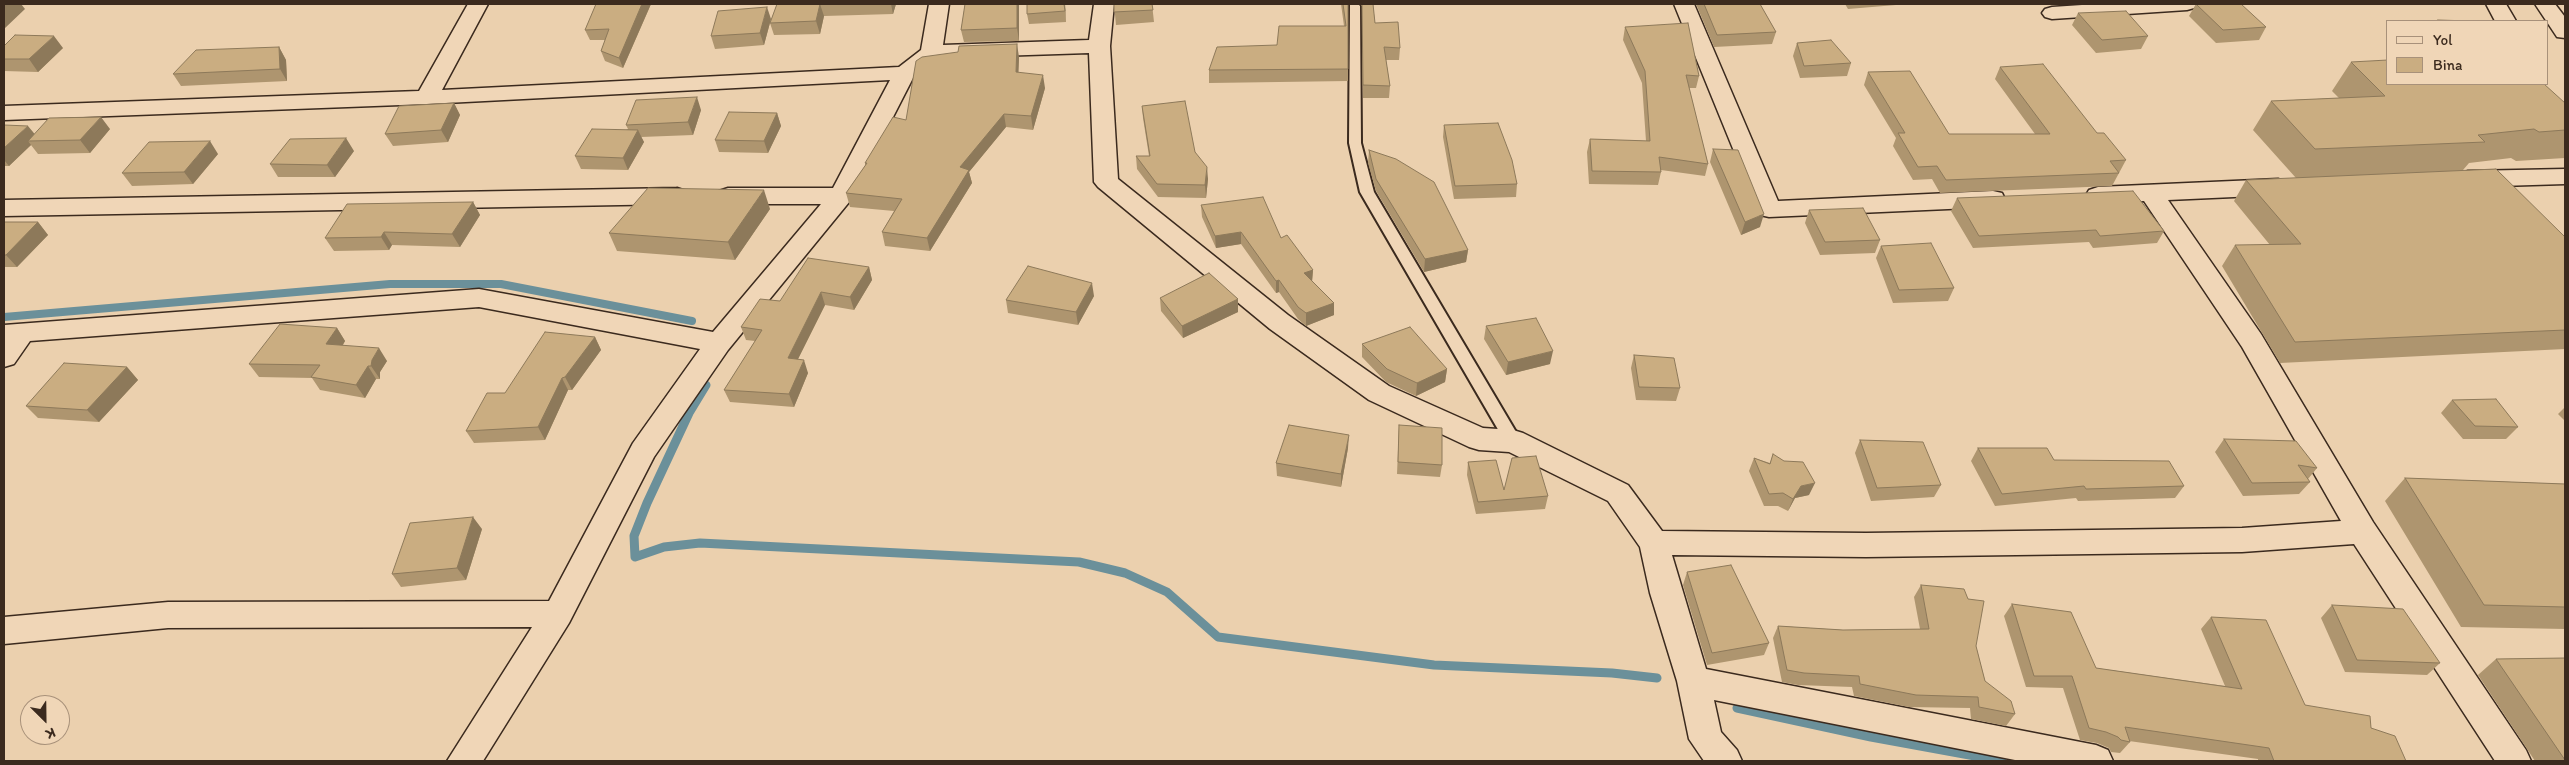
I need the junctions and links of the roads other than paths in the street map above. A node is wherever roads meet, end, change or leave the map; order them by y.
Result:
1 (478, 4) edge
2 (939, 4) edge
3 (1104, 4) edge
4 (1684, 4) edge
5 (2188, 4) edge
6 (2496, 4) edge
7 (2545, 4) edge
8 (1354, 6) dead end
9 (2052, 13) dead end
10 (2504, 20) edge
11 (2565, 32) edge
12 (1099, 46) junction
13 (931, 52) junction
14 (905, 74) junction
15 (427, 97) junction
16 (4, 113) edge
17 (2565, 176) edge
18 (2441, 180) edge
19 (2296, 186) edge
20 (2150, 192) junction
21 (841, 196) junction
22 (2072, 196) edge
23 (2014, 198) edge
24 (4, 208) edge
25 (13, 333) edge
26 (719, 343) junction
27 (4, 357) edge
28 (1512, 441) junction
29 (2362, 531) junction
30 (1654, 543) junction
31 (558, 614) junction
32 (4, 631) edge
33 (1693, 682) junction
34 (464, 761) edge
35 (1725, 761) edge
36 (2096, 761) edge
37 (2514, 761) edge

1 - 15 main road
2 - 13 main road
3 - 12 main road
4 - 23 main road
5 - 9 main road
6 - 10 main road
7 - 11 main road
8 - 28 lane
12 - 13 main road
12 - 28 main road
13 - 14 main road
14 - 15 main road
14 - 21 main road
15 - 16 main road
17 - 18 main road
19 - 20 main road
20 - 22 main road
20 - 29 main road
21 - 24 main road
21 - 26 main road
25 - 26 main road
25 - 27 main road
26 - 31 main road
28 - 30 main road
29 - 30 main road
29 - 37 main road
30 - 33 main road
31 - 32 main road
31 - 34 main road
33 - 35 main road
33 - 36 main road

